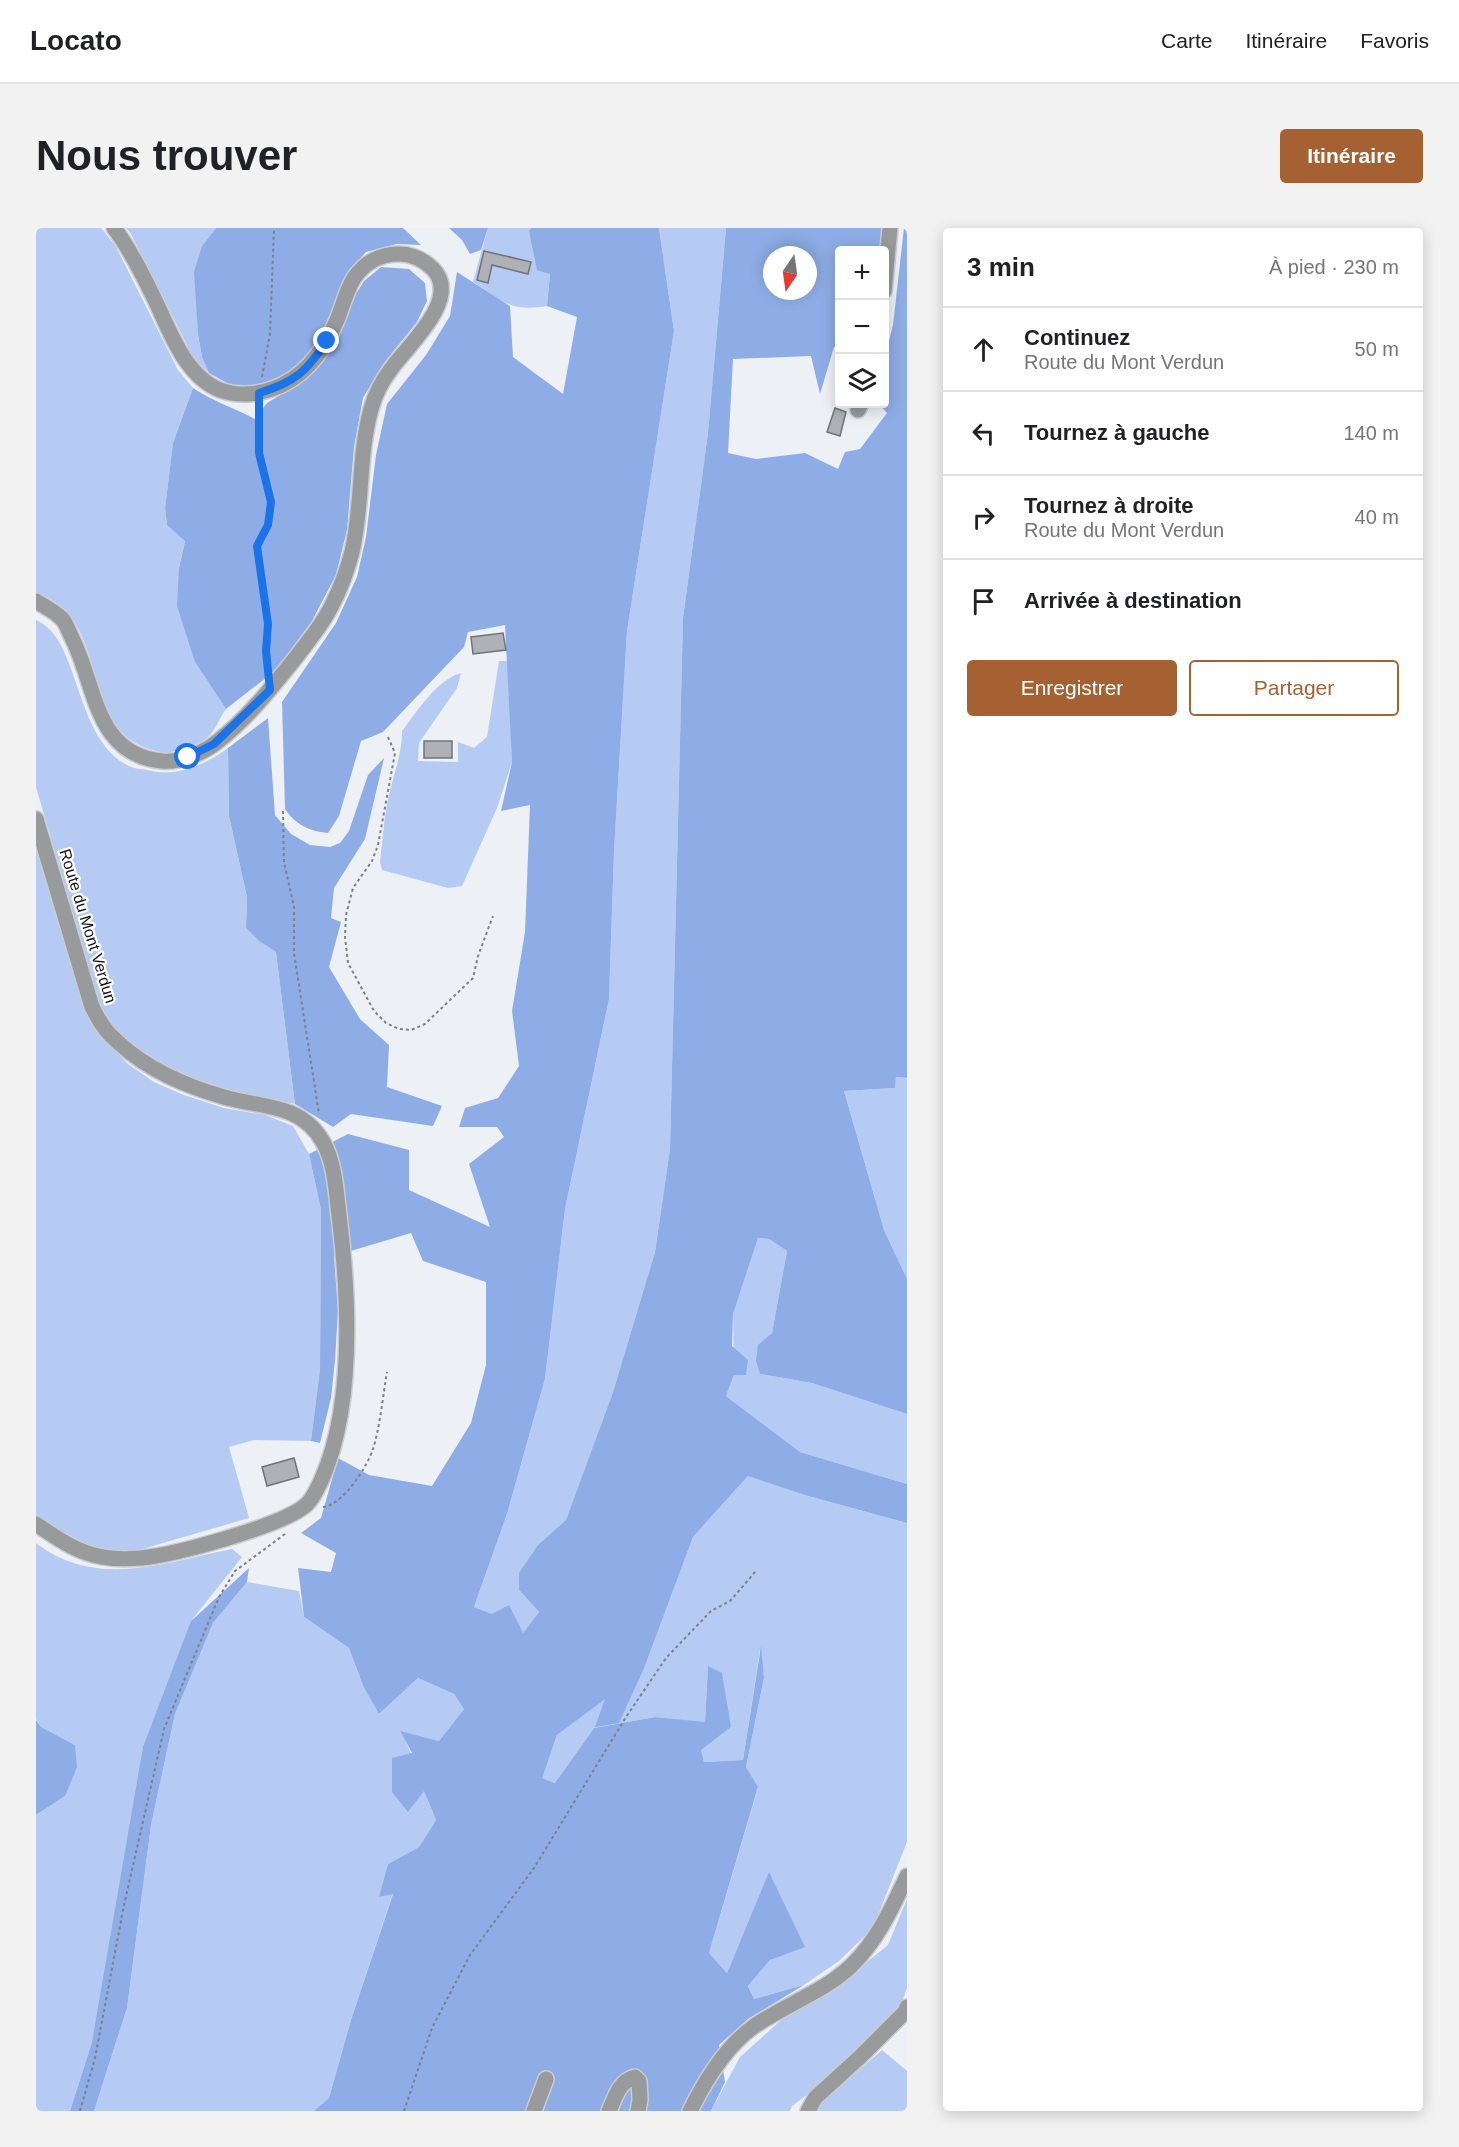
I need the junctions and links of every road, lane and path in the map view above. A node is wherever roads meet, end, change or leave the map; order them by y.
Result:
1 (114, 228) edge
2 (274, 228) edge
3 (890, 228) edge
4 (889, 246) edge
5 (259, 393) junction
6 (36, 602) edge
7 (270, 690) junction
8 (388, 737) dead end
9 (283, 811) dead end
10 (36, 819) edge
11 (493, 916) dead end
12 (320, 1119) dead end
13 (387, 1372) dead end
14 (306, 1505) junction
15 (36, 1524) edge
16 (290, 1528) dead end
17 (756, 1571) dead end
18 (907, 1876) edge
19 (907, 2007) edge
20 (546, 2079) dead end
21 (80, 2111) edge
22 (404, 2111) edge
23 (534, 2111) edge
24 (609, 2111) edge
25 (638, 2111) edge
26 (690, 2111) edge
27 (808, 2111) edge

1 - 5 street
2 - 5 path
3 - 4 street
5 - 7 path
5 - 7 street
6 - 7 street
8 - 11 path
9 - 12 path
10 - 14 street, Route du Mont Verdun
13 - 14 path
14 - 15 street
16 - 21 path
17 - 22 path
18 - 26 street
19 - 27 street
20 - 23 street
24 - 25 street

